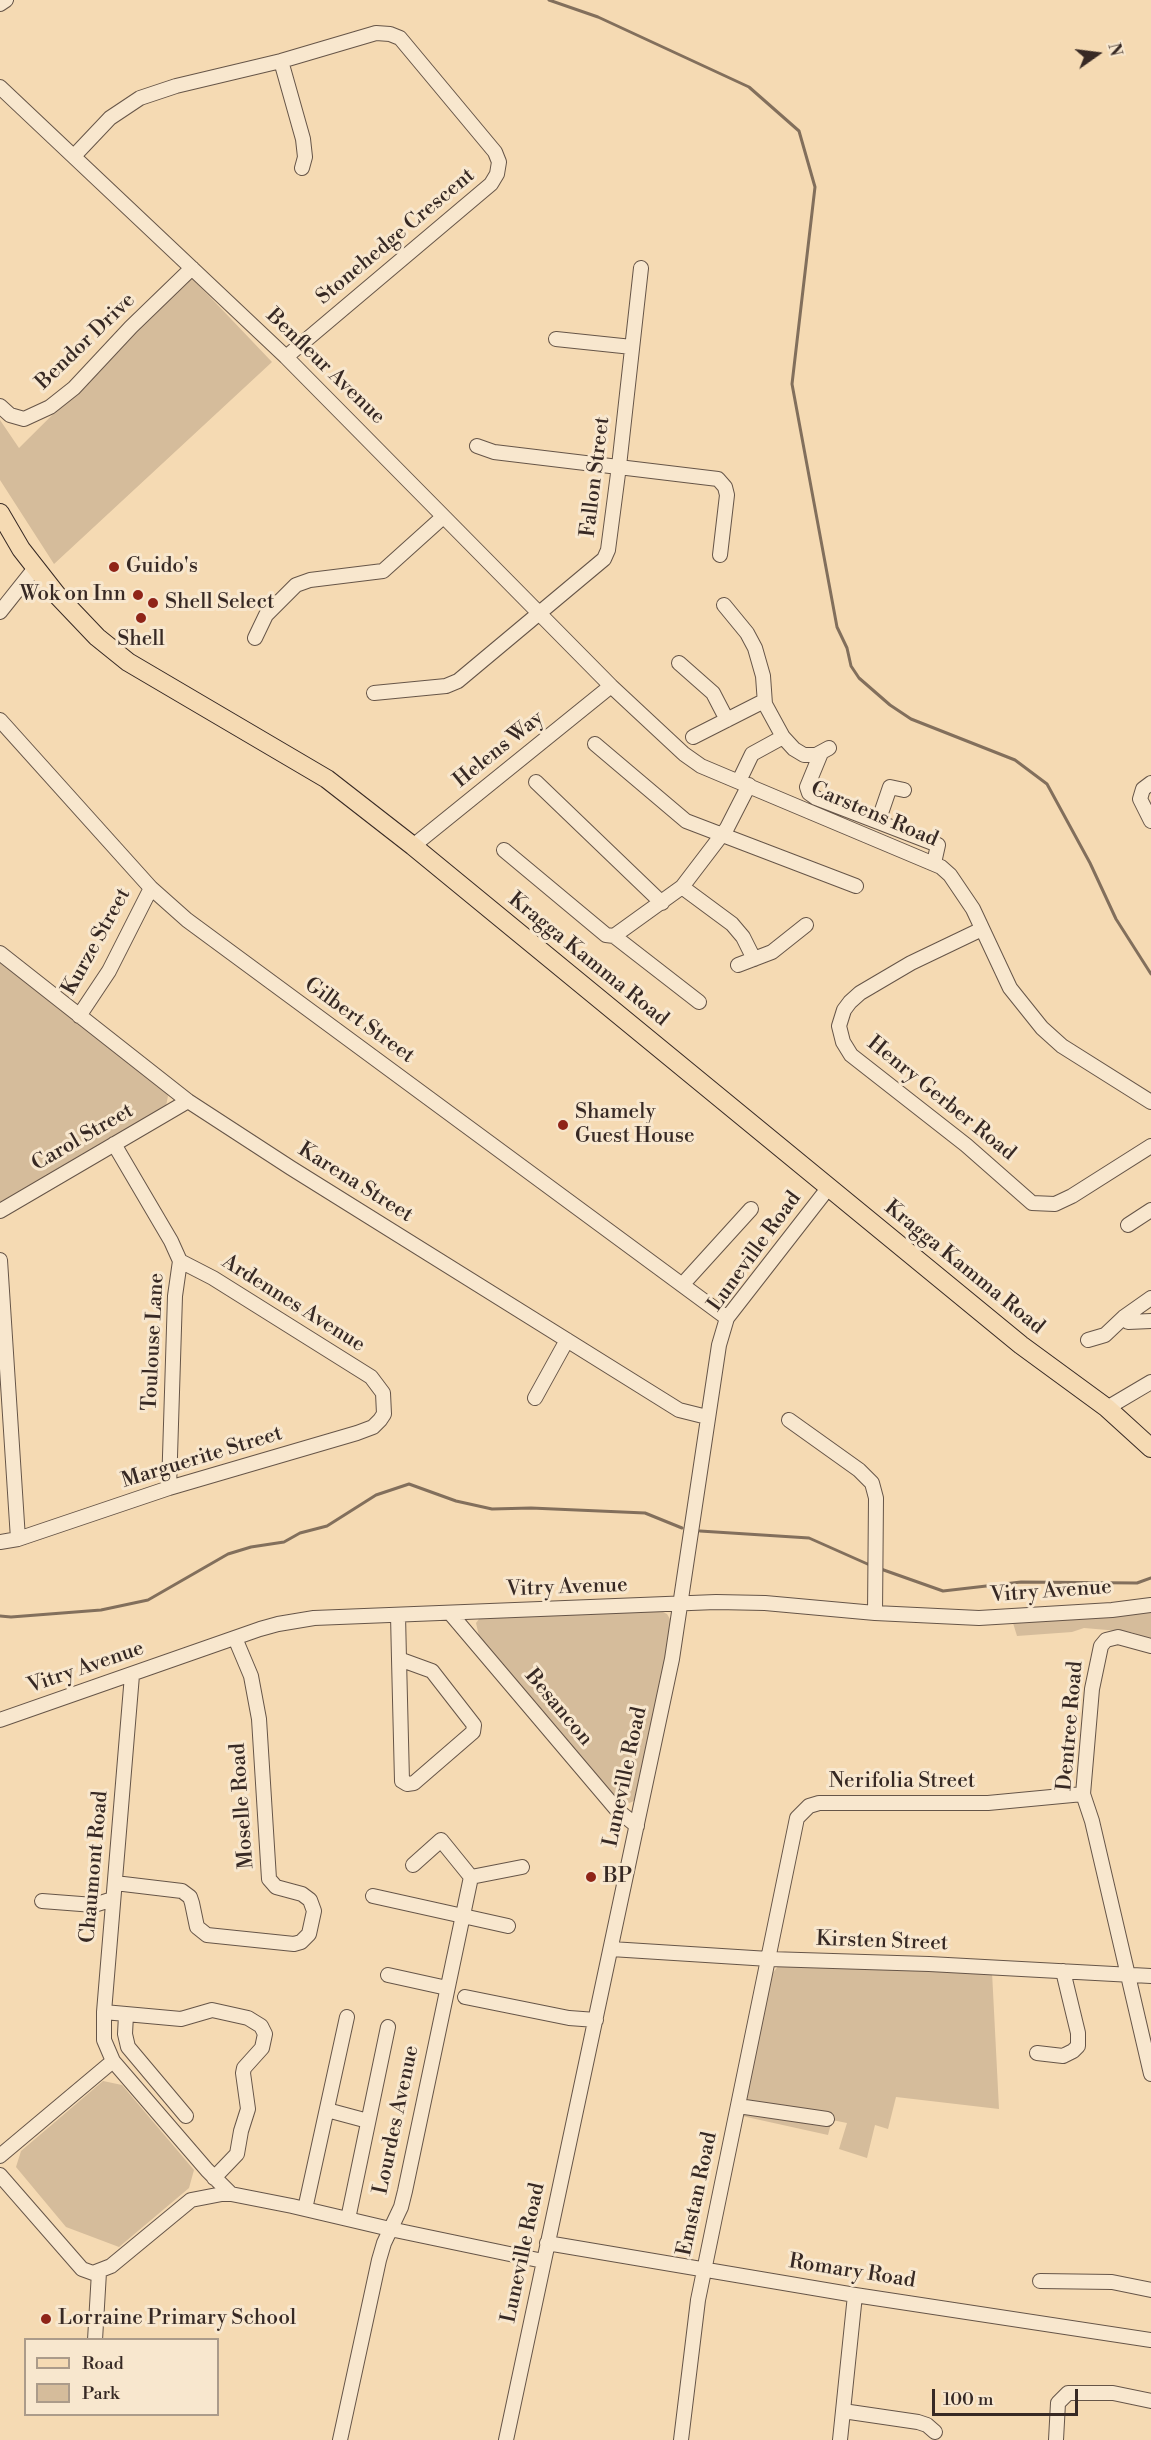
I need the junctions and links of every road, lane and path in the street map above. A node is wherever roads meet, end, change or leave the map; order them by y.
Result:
1 (6, 0) edge
2 (0, 4) edge
3 (281, 61) junction
4 (1, 90) edge
5 (74, 156) junction
6 (302, 168) dead end
7 (192, 268) junction
8 (641, 268) dead end
9 (556, 339) dead end
10 (632, 347) junction
11 (286, 357) junction
12 (0, 406) edge
13 (477, 446) dead end
14 (619, 466) junction
15 (0, 513) edge
16 (443, 517) junction
17 (720, 555) dead end
18 (35, 568) junction
19 (724, 605) dead end
20 (0, 612) edge
21 (539, 613) junction
22 (255, 638) dead end
23 (680, 663) dead end
24 (611, 687) junction
25 (374, 693) dead end
26 (764, 701) junction
27 (0, 720) edge
28 (727, 720) junction
29 (693, 737) dead end
30 (783, 737) junction
31 (595, 744) dead end
32 (536, 782) dead end
33 (744, 783) junction
34 (1151, 783) edge
35 (904, 790) dead end
36 (1151, 821) edge
37 (878, 822) junction
38 (722, 834) junction
39 (412, 846) junction
40 (504, 850) dead end
41 (934, 863) junction
42 (855, 886) dead end
43 (682, 887) junction
44 (151, 888) junction
45 (662, 903) junction
46 (806, 925) dead end
47 (982, 929) junction
48 (614, 936) junction
49 (0, 952) edge
50 (754, 959) junction
51 (738, 965) dead end
52 (699, 1002) dead end
53 (80, 1016) junction
54 (188, 1101) junction
55 (1151, 1102) edge
56 (114, 1144) junction
57 (1151, 1146) edge
58 (829, 1187) junction
59 (751, 1209) dead end
60 (0, 1210) edge
61 (1151, 1210) edge
62 (1128, 1225) dead end
63 (0, 1260) edge
64 (180, 1262) junction
65 (682, 1285) junction
66 (1151, 1298) edge
67 (1124, 1317) junction
68 (727, 1318) junction
69 (1151, 1321) edge
70 (567, 1340) junction
71 (1088, 1340) dead end
72 (1151, 1382) edge
73 (380, 1386) joint
74 (535, 1398) dead end
75 (1107, 1408) junction
76 (707, 1417) junction
77 (789, 1420) dead end
78 (1151, 1448) edge
79 (168, 1488) junction
80 (18, 1539) junction
81 (0, 1542) edge
82 (681, 1603) junction
83 (1151, 1605) edge
84 (875, 1613) junction
85 (450, 1614) junction
86 (398, 1615) junction
87 (235, 1638) junction
88 (1151, 1646) edge
89 (399, 1659) junction
90 (132, 1675) junction
91 (0, 1720) edge
92 (1083, 1794) junction
93 (637, 1826) junction
94 (413, 1865) dead end
95 (522, 1867) dead end
96 (471, 1877) junction
97 (115, 1883) junction
98 (373, 1896) dead end
99 (113, 1899) junction
100 (42, 1901) dead end
101 (463, 1916) junction
102 (508, 1926) dead end
103 (611, 1949) junction
104 (769, 1959) junction
105 (1063, 1971) junction
106 (1128, 1974) junction
107 (388, 1975) dead end
108 (1151, 1976) edge
109 (447, 1988) junction
110 (465, 1997) dead end
111 (104, 2012) junction
112 (126, 2015) junction
113 (347, 2017) dead end
114 (596, 2020) junction
115 (388, 2027) dead end
116 (1037, 2053) dead end
117 (113, 2061) junction
118 (1151, 2074) edge
119 (738, 2106) junction
120 (327, 2110) junction
121 (186, 2116) dead end
122 (827, 2119) dead end
123 (368, 2121) junction
124 (0, 2156) edge
125 (200, 2162) junction
126 (0, 2175) edge
127 (214, 2178) junction
128 (231, 2194) junction
129 (192, 2200) junction
130 (306, 2209) junction
131 (348, 2219) junction
132 (390, 2229) junction
133 (547, 2243) junction
134 (543, 2260) junction
135 (704, 2269) junction
136 (99, 2272) junction
137 (1040, 2281) dead end
138 (1151, 2290) edge
139 (855, 2295) junction
140 (95, 2338) edge
141 (1151, 2340) edge
142 (1151, 2401) edge
143 (843, 2411) junction
144 (935, 2432) dead end
145 (340, 2440) edge
146 (506, 2440) edge
147 (681, 2440) edge
148 (840, 2440) edge
149 (1056, 2440) edge

1 - 2 street
3 - 5 street, Stonehedge Crescent
3 - 6 street
3 - 11 street, Stonehedge Crescent
4 - 5 street, Benfleur Avenue
5 - 7 street, Benfleur Avenue
7 - 11 street, Benfleur Avenue
7 - 12 street, Bendor Drive
8 - 10 street, Fallon Street
9 - 10 street
10 - 14 street, Fallon Street
11 - 16 street, Benfleur Avenue
13 - 14 street
14 - 17 street
14 - 21 street, Fallon Street
15 - 18 main road, Kragga Kamma Road
16 - 21 street, Benfleur Avenue
16 - 22 street
18 - 20 street
18 - 39 main road, Kragga Kamma Road
19 - 26 street
21 - 24 street, Benfleur Avenue
21 - 25 street, Fallon Street
23 - 28 street
24 - 33 street, Carstens Road
24 - 39 street, Helens Way
26 - 28 street
26 - 30 street
27 - 44 street, Gilbert Street
28 - 29 street
30 - 33 street
30 - 37 street
31 - 38 street
32 - 45 street
33 - 38 street
33 - 41 street, Carstens Road
34 - 36 street
35 - 37 street
37 - 41 street
38 - 42 street
38 - 43 street
39 - 58 main road, Kragga Kamma Road
40 - 48 street
41 - 47 street, Carstens Road
43 - 45 street
43 - 50 street
44 - 53 street, Kurze Street
44 - 65 street, Gilbert Street
45 - 48 street
46 - 50 street
47 - 55 street, Carstens Road
47 - 57 street, Henry Gerber Road
48 - 52 street
49 - 53 street, Karena Street
50 - 51 street
53 - 54 street, Karena Street
54 - 56 street, Carol Street
54 - 70 street, Karena Street
56 - 60 street, Carol Street
56 - 64 street, Toulouse Lane
58 - 68 street, Luneville Road
58 - 75 main road, Kragga Kamma Road
59 - 65 street
61 - 62 street
63 - 80 street
64 - 73 street, Ardennes Avenue
64 - 79 street, Toulouse Lane
65 - 68 street, Gilbert Street
66 - 67 street
67 - 69 street
67 - 71 street
68 - 76 street, Luneville Road
70 - 74 street
70 - 76 street, Karena Street
72 - 75 street
73 - 79 street, Marguerite Street
75 - 78 main road, Kragga Kamma Road
76 - 82 street, Luneville Road
77 - 84 street
79 - 80 street, Marguerite Street
80 - 81 street, Marguerite Street
82 - 84 street, Vitry Avenue
82 - 85 street, Vitry Avenue
82 - 93 street, Luneville Road
83 - 84 street, Vitry Avenue
85 - 86 street, Vitry Avenue
85 - 93 street, Besancon
86 - 87 street, Vitry Avenue
86 - 89 street
87 - 90 street, Vitry Avenue
87 - 97 street, Moselle Road
88 - 92 street, Dentree Road
89 - 89 street
90 - 91 street, Vitry Avenue
90 - 97 street, Chaumont Road
92 - 104 street, Nerifolia Street
92 - 106 street, Dentree Road
93 - 103 street, Luneville Road
94 - 96 street
95 - 96 street
96 - 101 street, Lourdes Avenue
97 - 99 street, Chaumont Road
98 - 101 street
99 - 100 street
99 - 111 street, Chaumont Road
101 - 102 street
101 - 109 street, Lourdes Avenue
103 - 104 street, Kirsten Street
103 - 114 street, Luneville Road
104 - 105 street, Kirsten Street
104 - 119 street, Emstan Road
105 - 106 street, Kirsten Street
105 - 116 street
106 - 108 street, Kirsten Street
106 - 118 street, Dentree Road
107 - 109 street
109 - 132 street, Lourdes Avenue
110 - 114 street
111 - 112 street
111 - 117 street, Chaumont Road
112 - 121 street
112 - 127 street
113 - 120 street
114 - 133 street, Luneville Road
115 - 123 street
117 - 124 street
117 - 125 street
119 - 122 street
119 - 135 street, Emstan Road
120 - 123 street
120 - 130 street
123 - 131 street
125 - 127 street
125 - 129 street
126 - 136 street
127 - 128 street
128 - 129 street
128 - 130 street
129 - 136 street
130 - 131 street
131 - 132 street
132 - 134 street
132 - 145 street, Lourdes Avenue
133 - 134 street, Luneville Road
133 - 135 street, Romary Road
134 - 146 street, Luneville Road
135 - 139 street, Romary Road
135 - 147 street, Emstan Road
136 - 140 street
137 - 138 street
139 - 141 street, Romary Road
139 - 143 street
142 - 149 street
143 - 144 street
143 - 148 street

